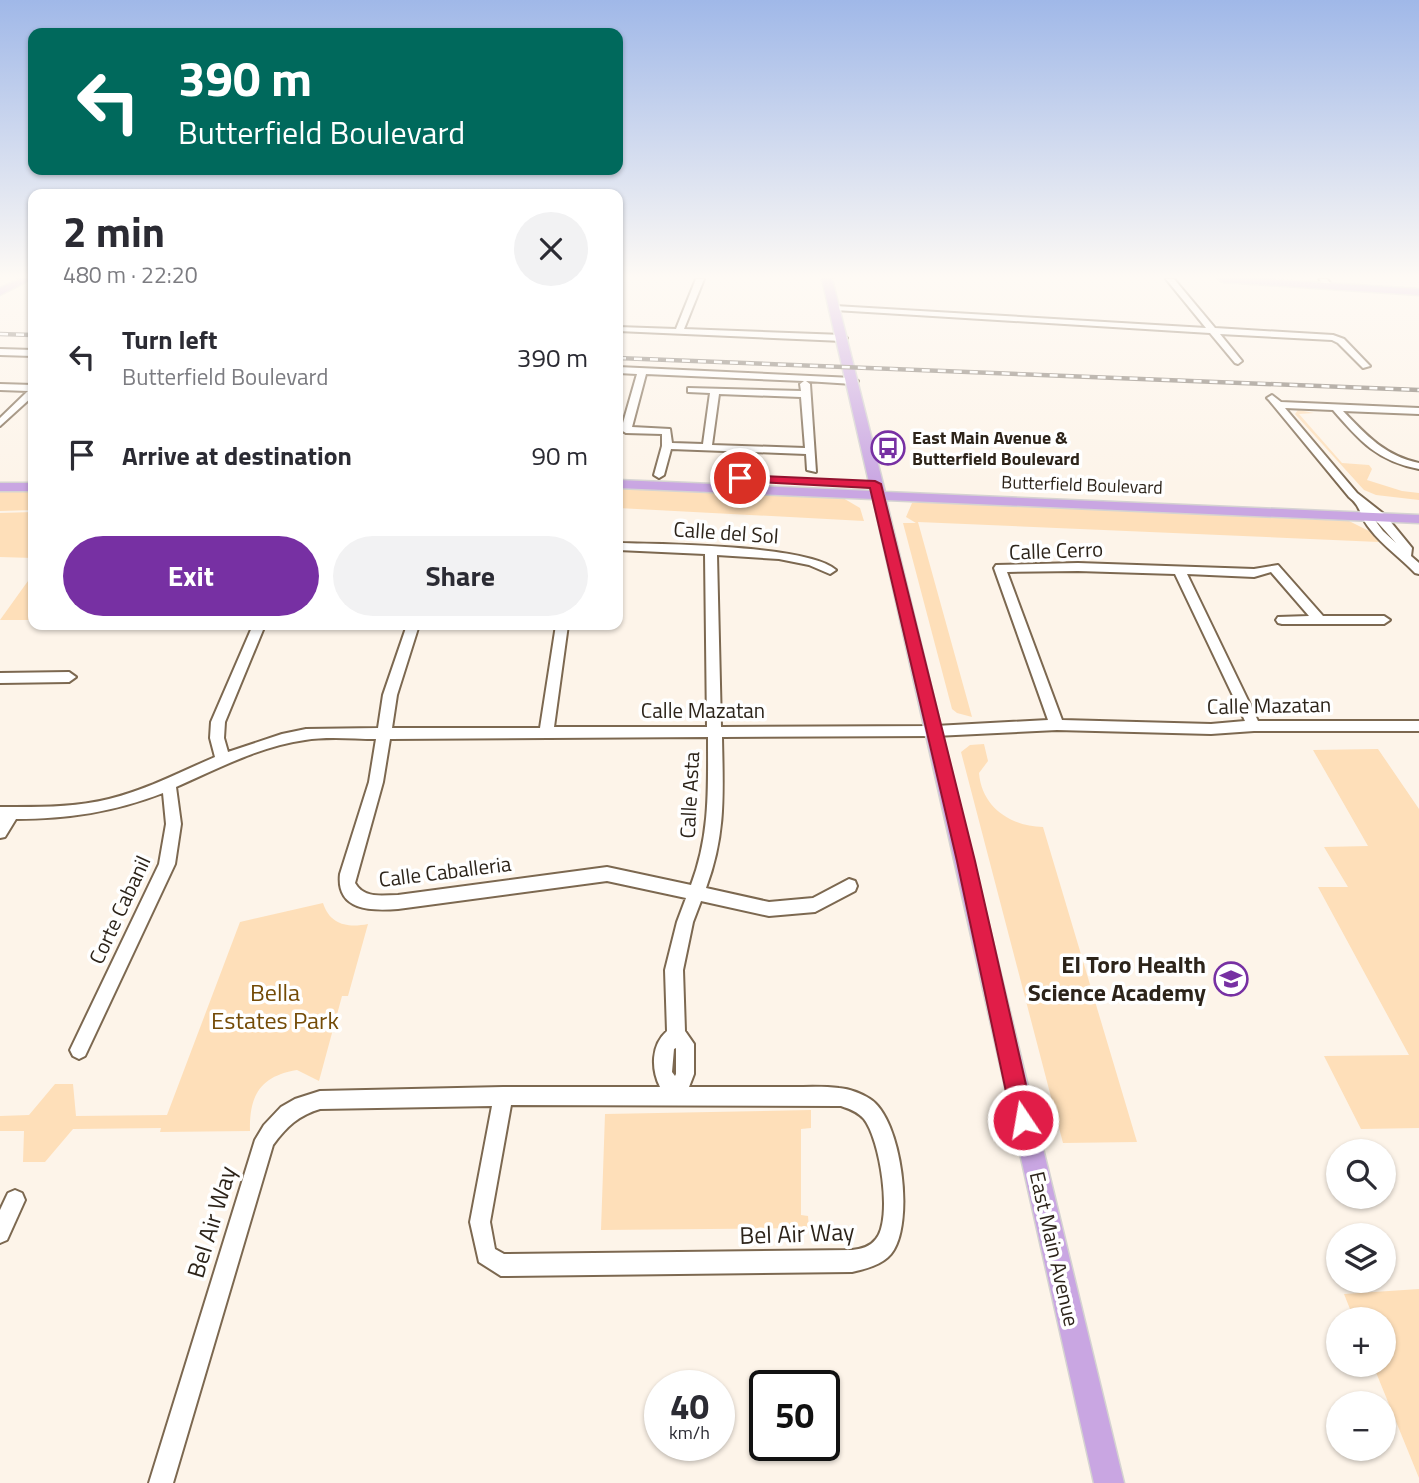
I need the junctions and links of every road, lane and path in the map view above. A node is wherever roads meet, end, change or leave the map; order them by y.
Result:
1 (845, 348) edge
2 (1228, 348) edge
3 (1348, 348) edge
4 (0, 352) edge
5 (28, 354) edge
6 (1238, 361) dead end
7 (1366, 366) dead end
8 (623, 370) edge
9 (642, 372) junction
10 (804, 379) junction
11 (853, 381) junction
12 (0, 387) edge
13 (28, 389) edge
14 (691, 390) dead end
15 (715, 392) junction
16 (28, 394) edge
17 (805, 394) junction
18 (1335, 407) junction
19 (1419, 411) edge
20 (0, 423) edge
21 (667, 446) junction
22 (707, 448) junction
23 (810, 451) junction
24 (1419, 466) edge
25 (812, 470) dead end
26 (623, 473) edge
27 (0, 475) edge
28 (28, 475) edge
29 (659, 475) junction
30 (623, 484) edge
31 (28, 486) edge
32 (0, 487) edge
33 (877, 490) junction
34 (1419, 509) edge
35 (1364, 510) junction
36 (1381, 517) junction
37 (1419, 519) edge
38 (623, 546) edge
39 (711, 552) junction
40 (1406, 555) junction
41 (830, 569) dead end
42 (1419, 570) edge
43 (1179, 572) junction
44 (1319, 619) junction
45 (1282, 620) dead end
46 (1384, 620) dead end
47 (257, 630) edge
48 (410, 630) edge
49 (561, 630) edge
50 (69, 677) dead end
51 (0, 678) edge
52 (1057, 725) junction
53 (1254, 726) junction
54 (1419, 726) edge
55 (935, 731) junction
56 (385, 732) junction
57 (715, 732) junction
58 (546, 733) junction
59 (223, 759) junction
60 (168, 783) junction
61 (6, 813) edge
62 (0, 832) edge
63 (849, 886) dead end
64 (696, 895) junction
65 (79, 1050) dead end
66 (503, 1096) junction
67 (675, 1097) junction
68 (15, 1200) dead end
69 (0, 1233) edge
70 (161, 1483) edge
71 (1109, 1483) edge

1 - 11 main road, East Main Avenue
2 - 6 street
3 - 7 street
4 - 5 street
8 - 9 street
9 - 10 street
9 - 21 street
10 - 11 street
10 - 17 street
11 - 33 main road, East Main Avenue
12 - 13 street
14 - 15 street
15 - 17 street
15 - 22 street
16 - 20 street
17 - 23 street
18 - 19 street
18 - 24 street
18 - 35 street
21 - 22 street
21 - 29 street
22 - 23 street
23 - 25 street
26 - 29 main road, Butterfield Boulevard
27 - 28 main road
29 - 33 main road, Butterfield Boulevard
30 - 33 main road, Butterfield Boulevard
31 - 32 main road
33 - 35 main road, Butterfield Boulevard
33 - 55 main road, East Main Avenue
34 - 35 main road, Butterfield Boulevard
35 - 36 main road, Butterfield Boulevard
35 - 40 street
36 - 37 main road, Butterfield Boulevard
36 - 40 street
38 - 39 street, Calle del Sol
39 - 41 street, Calle del Sol
39 - 57 street, Calle Asta
40 - 42 street
43 - 44 street, Calle Cerro
43 - 52 street, Calle Cerro
43 - 53 street
44 - 45 street
44 - 46 street
47 - 59 street
48 - 56 street, Calle Caballeria
49 - 58 street
50 - 51 street
52 - 53 street, Calle Mazatan
52 - 55 street, Calle Mazatan
53 - 54 street, Calle Mazatan
55 - 57 street, Calle Mazatan
55 - 71 main road, East Main Avenue
56 - 58 street, Calle Mazatan
56 - 59 street, Calle Mazatan
56 - 64 street, Calle Caballeria
57 - 58 street, Calle Mazatan
57 - 64 street, Calle Asta
59 - 60 street, Calle Mazatan
60 - 61 street, Calle Mazatan
60 - 65 street, Corte Cabanil
61 - 62 street
63 - 64 street
64 - 67 street, Calle Asta
66 - 67 street, Bel Air Way
66 - 67 street, Bel Air Way
66 - 70 street, Bel Air Way
68 - 69 street

